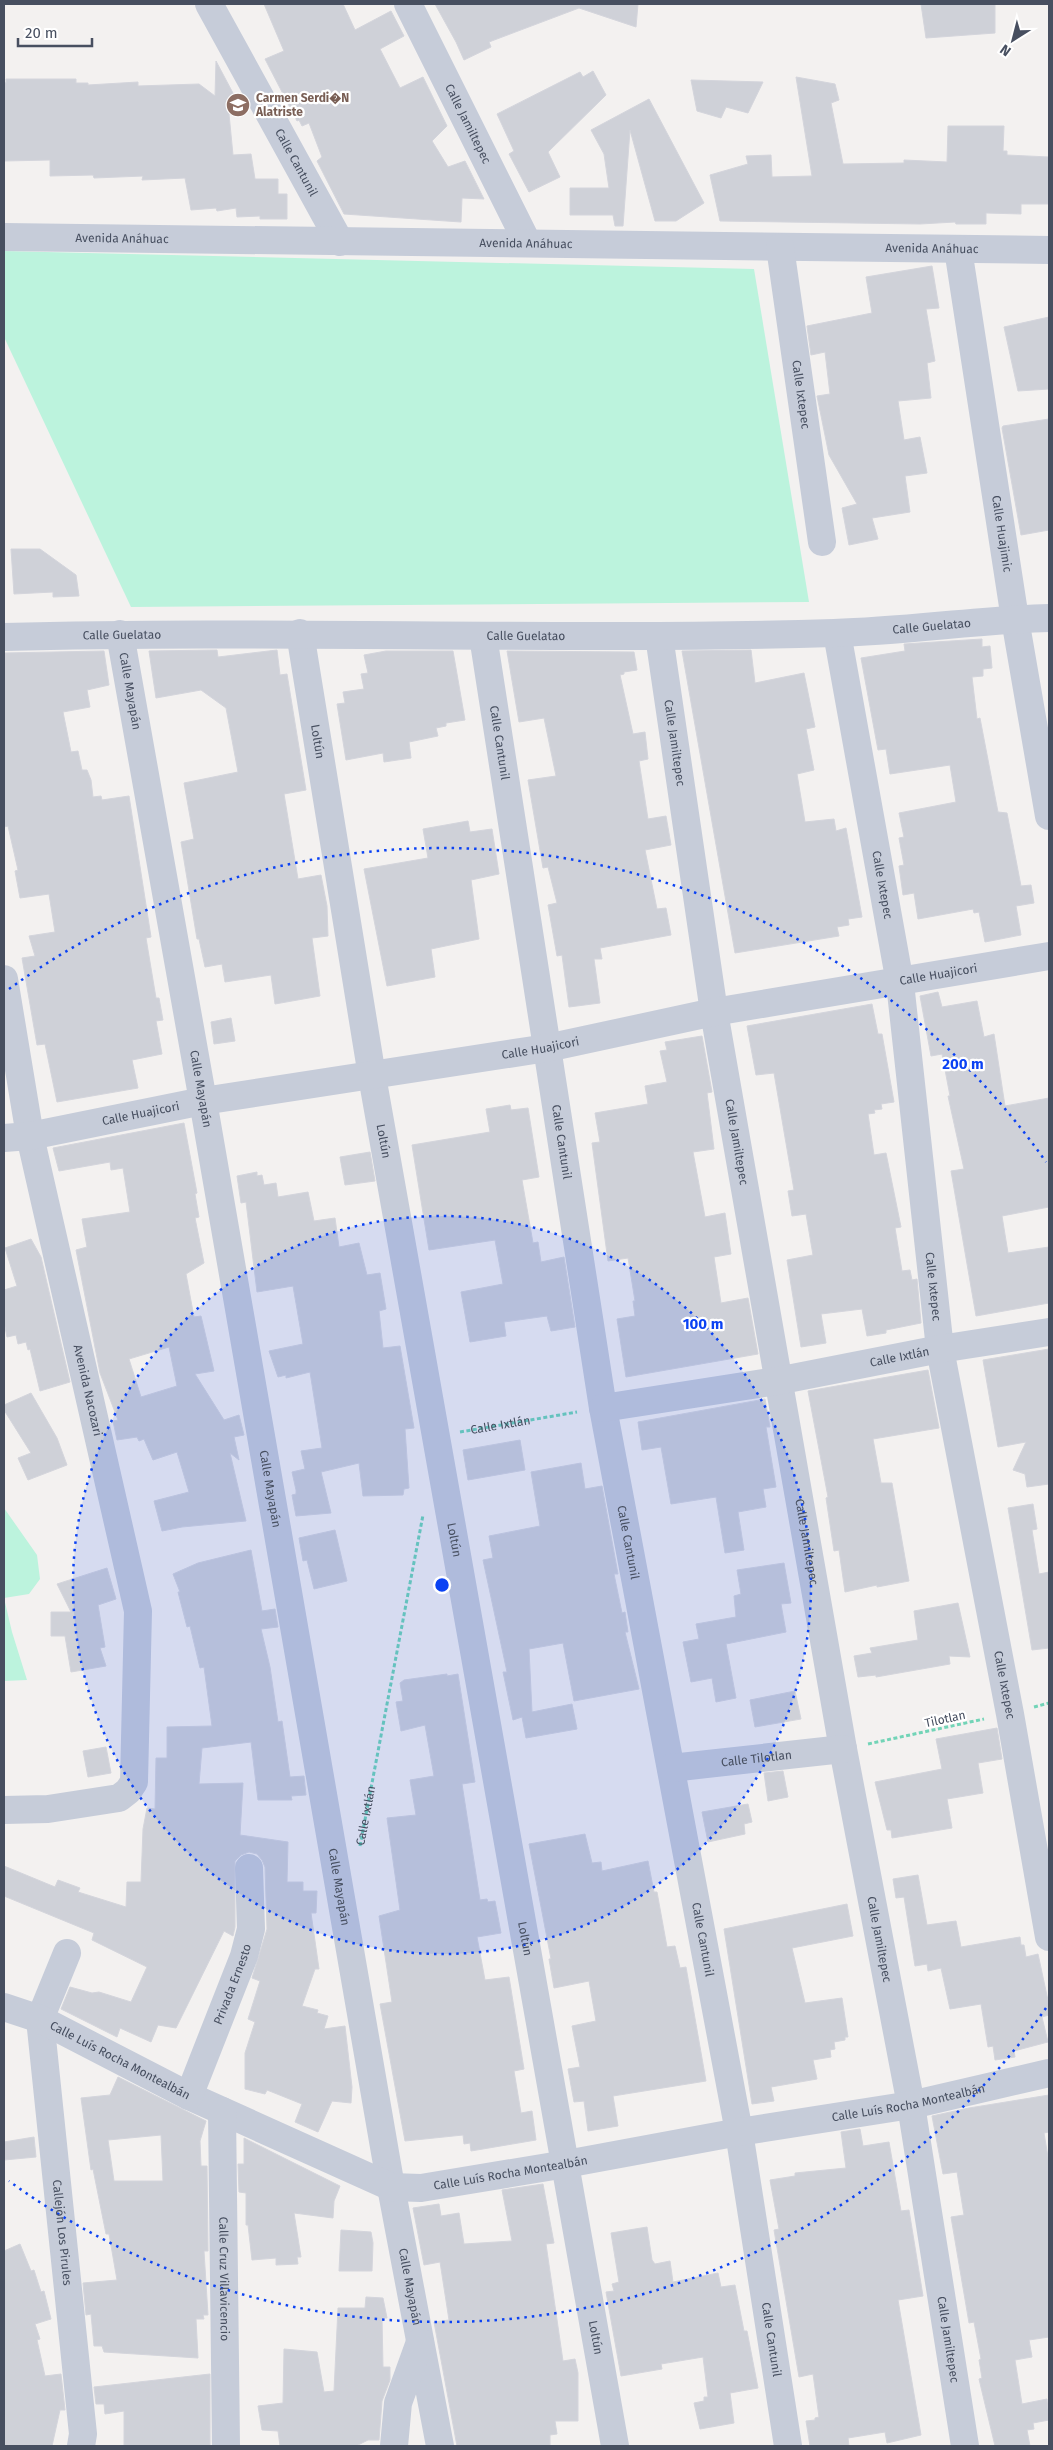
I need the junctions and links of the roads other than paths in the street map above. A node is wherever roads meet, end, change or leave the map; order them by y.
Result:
1 (209, 4) edge
2 (408, 4) edge
3 (4, 237) edge
4 (340, 242) junction
5 (527, 242) junction
6 (780, 247) junction
7 (958, 249) junction
8 (1049, 250) edge
9 (822, 542) dead end
10 (1049, 618) edge
11 (1015, 619) junction
12 (300, 633) junction
13 (837, 633) junction
14 (120, 634) junction
15 (483, 636) junction
16 (660, 636) junction
17 (4, 638) edge
18 (1049, 816) edge
19 (1049, 956) edge
20 (4, 979) edge
21 (900, 982) junction
22 (714, 1012) junction
23 (547, 1048) junction
24 (372, 1076) junction
25 (203, 1101) junction
26 (17, 1137) edge
27 (1049, 1332) edge
28 (940, 1349) junction
29 (777, 1381) junction
30 (603, 1408) junction
31 (843, 1749) junction
32 (671, 1768) junction
33 (4, 1810) edge
34 (249, 1868) dead end
35 (1049, 1937) edge
36 (67, 1953) dead end
37 (4, 2007) edge
38 (40, 2019) junction
39 (1049, 2073) edge
40 (189, 2096) junction
41 (911, 2105) junction
42 (222, 2111) junction
43 (739, 2132) junction
44 (566, 2164) junction
45 (391, 2187) junction
46 (420, 2342) junction
47 (81, 2446) edge
48 (226, 2446) edge
49 (394, 2446) edge
50 (440, 2446) edge
51 (615, 2446) edge
52 (788, 2446) edge
53 (965, 2446) edge

1 - 4 street, Calle Cantunil
2 - 5 street, Calle Jamiltepec
3 - 4 street, Avenida Anáhuac
4 - 5 street, Avenida Anáhuac
5 - 6 street, Avenida Anáhuac
6 - 7 street, Avenida Anáhuac
6 - 9 street, Calle Ixtepec
7 - 8 street, Avenida Anáhuac
7 - 11 street, Calle Huajimic
10 - 11 street, Calle Guelatao
11 - 13 street, Calle Guelatao
11 - 18 street, Calle Huajimic
12 - 14 street, Calle Guelatao
12 - 15 street, Calle Guelatao
12 - 24 street, Loltún
13 - 16 street, Calle Guelatao
13 - 21 street, Calle Ixtepec
14 - 17 street, Calle Guelatao
14 - 25 street, Calle Mayapán
15 - 16 street, Calle Guelatao
15 - 23 street, Calle Cantunil
16 - 22 street, Calle Jamiltepec
19 - 21 street, Calle Huajicori
20 - 26 street, Avenida Nacozari
21 - 22 street, Calle Huajicori
21 - 28 street, Calle Ixtepec
22 - 23 street, Calle Huajicori
22 - 29 street, Calle Jamiltepec
23 - 24 street, Calle Huajicori
23 - 30 street, Calle Cantunil
24 - 25 street, Calle Huajicori
24 - 44 street, Loltún
25 - 26 street, Calle Huajicori
25 - 45 street, Calle Mayapán
26 - 33 street, Avenida Nacozari
27 - 28 street, Calle Ixtlán
28 - 29 street, Calle Ixtlán
28 - 35 street, Calle Ixtepec
29 - 30 street, Calle Ixtlán
29 - 31 street, Calle Jamiltepec
30 - 32 street, Calle Cantunil
31 - 32 street, Calle Tilotlan
31 - 41 street, Calle Jamiltepec
32 - 43 street, Calle Cantunil
34 - 40 street, Privada Ernesto
36 - 38 street
37 - 38 street, Calle Luís Rocha Montealbán
38 - 40 street, Calle Luís Rocha Montealbán
38 - 47 street, Callejón Los Pirules
39 - 41 street, Calle Luís Rocha Montealbán
40 - 42 street, Calle Luís Rocha Montealbán
41 - 43 street, Calle Luís Rocha Montealbán
41 - 53 street, Calle Jamiltepec
42 - 45 street, Calle Luís Rocha Montealbán
42 - 48 street, Calle Cruz Villavicencio
43 - 44 street, Calle Luís Rocha Montealbán
43 - 52 street, Calle Cantunil
44 - 45 street, Calle Luís Rocha Montealbán
44 - 51 street, Loltún
45 - 46 street, Calle Mayapán
46 - 49 street, Calle Mayapán
46 - 50 street, Calle Mayapán

